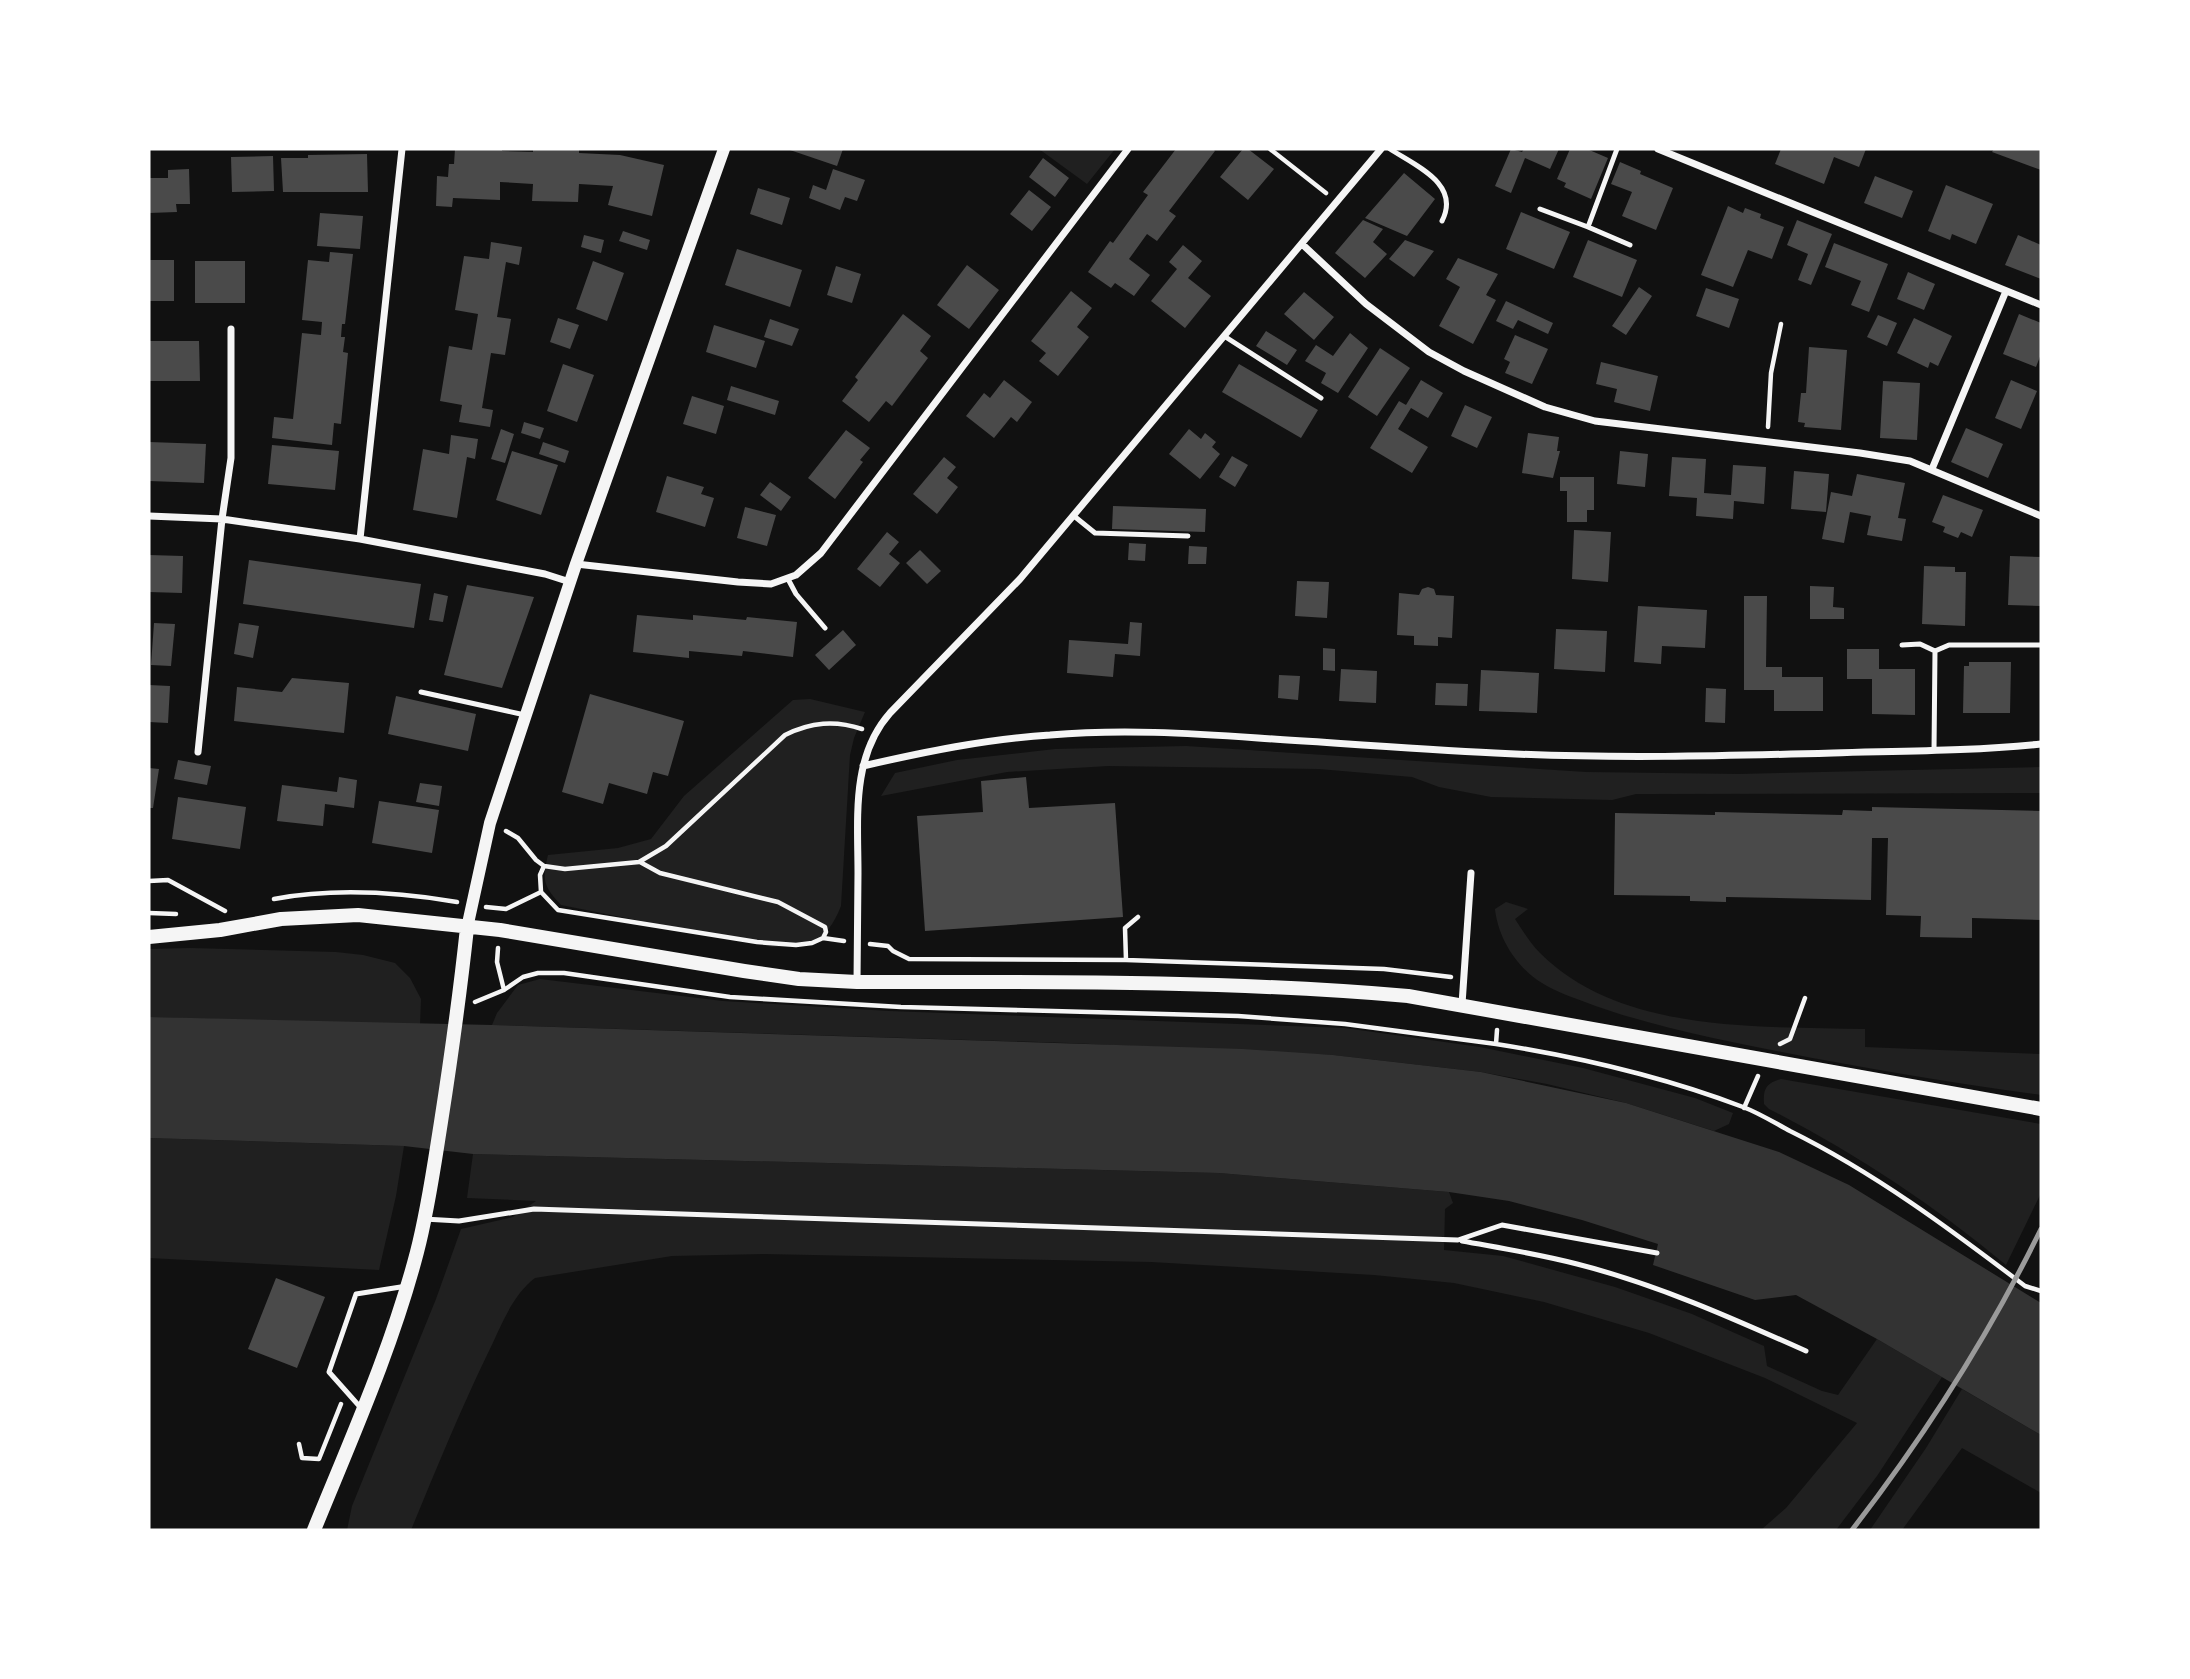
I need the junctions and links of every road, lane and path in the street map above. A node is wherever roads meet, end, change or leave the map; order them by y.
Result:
1 (402, 149) edge
2 (724, 149) edge
3 (1128, 149) edge
4 (1270, 149) edge
5 (1381, 149) edge
6 (1390, 149) edge
7 (1616, 149) edge
8 (1658, 149) edge
9 (1337, 202) junction
10 (1540, 209) dead end
11 (1442, 221) dead end
12 (1588, 227) junction
13 (1302, 244) junction
14 (1630, 245) dead end
15 (2006, 291) junction
16 (2041, 305) edge
17 (1781, 324) dead end
18 (231, 329) dead end
19 (1224, 336) junction
20 (1321, 398) dead end
21 (1768, 442) junction
22 (1933, 469) junction
23 (149, 516) edge
24 (1073, 516) junction
25 (2041, 516) edge
26 (222, 519) junction
27 (1188, 536) dead end
28 (360, 539) junction
29 (576, 564) junction
30 (788, 579) junction
31 (570, 583) junction
32 (825, 628) dead end
33 (1902, 645) dead end
34 (2041, 645) edge
35 (1935, 651) junction
36 (421, 692) dead end
37 (526, 715) junction
38 (874, 733) junction
39 (2041, 744) edge
40 (1934, 750) junction
41 (198, 752) dead end
42 (863, 766) junction
43 (490, 823) junction
44 (639, 862) junction
45 (544, 866) junction
46 (1471, 873) dead end
47 (149, 881) edge
48 (541, 892) junction
49 (472, 905) junction
50 (1138, 917) dead end
51 (246, 925) junction
52 (467, 928) junction
53 (149, 937) edge
54 (822, 938) junction
55 (857, 942) junction
56 (1126, 960) junction
57 (1463, 978) junction
58 (857, 982) junction
59 (1805, 998) dead end
60 (1462, 1004) junction
61 (458, 1010) junction
62 (1500, 1011) junction
63 (1496, 1044) junction
64 (1764, 1061) junction
65 (1744, 1108) junction
66 (2041, 1109) edge
67 (424, 1219) junction
68 (1458, 1240) junction
69 (1657, 1253) dead end
70 (407, 1286) junction
71 (2041, 1291) edge
72 (1806, 1351) dead end
73 (346, 1391) junction
74 (363, 1411) junction
75 (299, 1444) dead end
76 (314, 1530) edge

1 - 28 street
2 - 29 street
3 - 30 street
4 - 9 path
5 - 9 street
6 - 11 lane
7 - 12 lane
8 - 15 street
9 - 13 street
10 - 12 lane
12 - 14 lane
13 - 19 street
13 - 21 street
15 - 16 street
15 - 22 street
17 - 21 path
18 - 26 street
19 - 20 lane
19 - 24 street
21 - 22 street
22 - 25 street
23 - 26 street
24 - 27 lane
24 - 38 street
26 - 28 street
26 - 41 street
28 - 31 street
29 - 30 street
29 - 31 street
30 - 32 lane
31 - 37 street
33 - 35 lane
34 - 35 lane
35 - 40 lane
36 - 37 lane
37 - 43 street
38 - 42 street
38 - 44 path
39 - 40 street
40 - 42 street
42 - 55 street
43 - 45 path
43 - 49 street
44 - 45 path
44 - 54 path
45 - 48 path
46 - 57 street
47 - 51 path
48 - 49 path
48 - 54 path
49 - 52 street
50 - 56 path
51 - 52 main road
51 - 53 main road
52 - 58 main road
52 - 61 main road
54 - 55 path
55 - 56 path
55 - 58 street
56 - 57 path
57 - 60 street
58 - 60 main road
59 - 64 path
60 - 62 main road
61 - 63 path
61 - 67 main road
62 - 63 path
62 - 64 main road
63 - 65 path
64 - 65 path
64 - 66 main road
65 - 71 path
67 - 68 lane
67 - 70 main road
68 - 69 lane
68 - 72 lane
70 - 73 lane
70 - 74 main road
73 - 74 lane
73 - 75 path
74 - 76 main road

